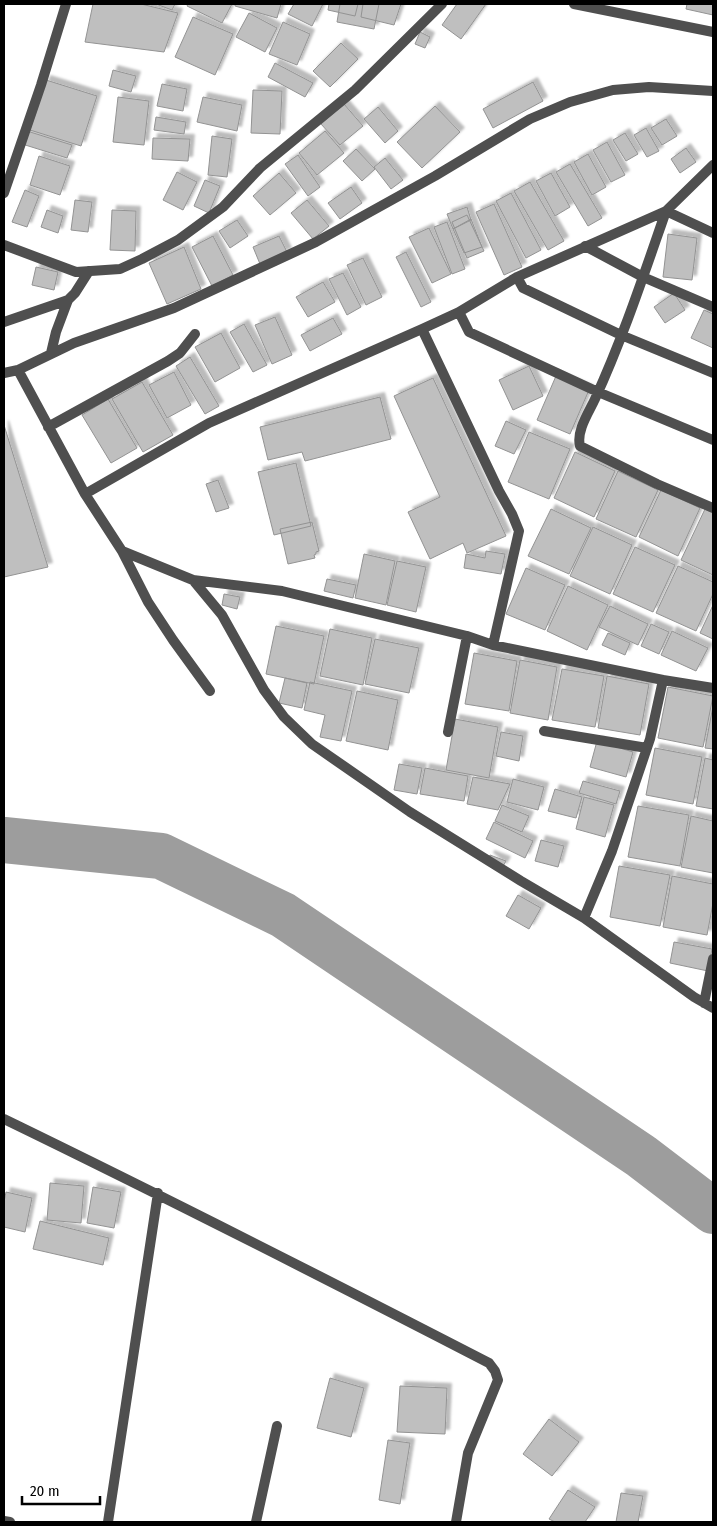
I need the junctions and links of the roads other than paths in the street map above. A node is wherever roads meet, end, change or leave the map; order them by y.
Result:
1 (66, 4) edge
2 (442, 4) edge
3 (574, 4) edge
4 (713, 32) edge
5 (713, 91) edge
6 (711, 168) edge
7 (4, 193) edge
8 (666, 211) junction
9 (713, 233) edge
10 (4, 245) edge
11 (585, 246) junction
12 (89, 271) junction
13 (517, 277) junction
14 (644, 277) junction
15 (68, 300) junction
16 (713, 307) edge
17 (459, 312) junction
18 (4, 322) edge
19 (422, 329) junction
20 (196, 334) dead end
21 (621, 335) junction
22 (51, 353) junction
23 (18, 370) junction
24 (4, 373) edge
25 (713, 373) edge
26 (598, 392) junction
27 (48, 427) junction
28 (713, 440) edge
29 (85, 494) junction
30 (713, 508) edge
31 (122, 551) junction
32 (192, 580) junction
33 (467, 636) junction
34 (493, 644) junction
35 (663, 680) junction
36 (713, 688) edge
37 (210, 691) dead end
38 (544, 731) dead end
39 (448, 732) dead end
40 (647, 748) junction
41 (584, 918) junction
42 (713, 959) edge
43 (704, 1003) junction
44 (713, 1008) edge
45 (4, 1119) edge
46 (158, 1193) junction
47 (277, 1426) dead end
48 (4, 1521) edge
49 (10, 1522) edge
50 (108, 1522) edge
51 (256, 1522) edge
52 (456, 1522) edge

1 - 7 street
2 - 12 street
3 - 4 street
5 - 22 street
6 - 8 street
8 - 9 street
8 - 11 street
8 - 14 street
10 - 12 street
11 - 13 street
11 - 14 street
12 - 15 street
13 - 17 street
13 - 21 street
14 - 16 street
14 - 21 street
15 - 18 street
15 - 22 street
17 - 19 street
17 - 26 street
19 - 29 street
19 - 34 street
20 - 27 street
21 - 25 street
21 - 26 street
22 - 23 street
23 - 24 street
23 - 27 street
26 - 28 street
26 - 30 street
27 - 29 street
29 - 31 street
31 - 32 street
31 - 37 street
32 - 33 street
32 - 41 street
33 - 34 street
33 - 39 street
34 - 35 street
35 - 36 street
35 - 40 street
38 - 40 street
40 - 41 street
41 - 43 street
42 - 43 street
43 - 44 street
45 - 46 street
46 - 50 street
46 - 52 street
47 - 51 street
48 - 49 street

